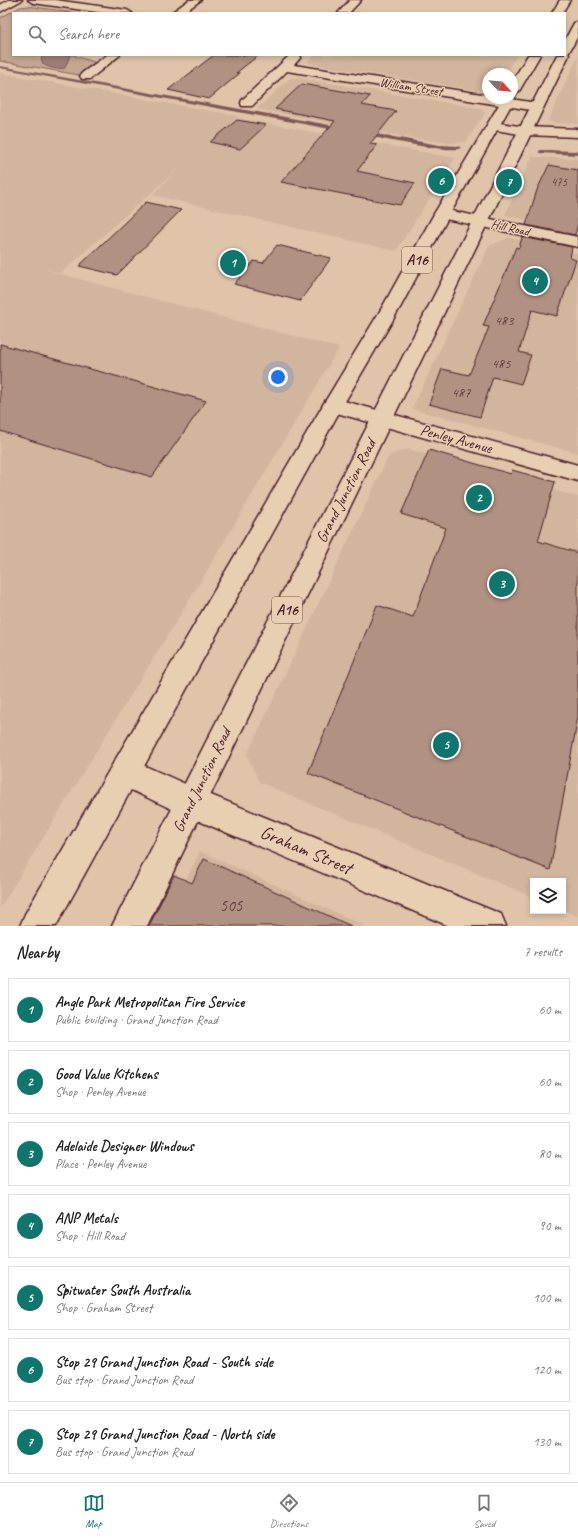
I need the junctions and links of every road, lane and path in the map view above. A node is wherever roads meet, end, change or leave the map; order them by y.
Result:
1 (17, 0) edge
2 (33, 0) edge
3 (196, 0) edge
4 (356, 0) edge
5 (564, 0) edge
6 (0, 9) edge
7 (120, 12) edge
8 (178, 12) edge
9 (343, 12) edge
10 (558, 12) edge
11 (578, 25) edge
12 (566, 45) edge
13 (113, 56) edge
14 (297, 56) edge
15 (533, 56) edge
16 (563, 56) edge
17 (285, 67) junction
18 (86, 76) dead end
19 (518, 83) edge
20 (482, 94) edge
21 (518, 101) edge
22 (247, 103) dead end
23 (506, 104) edge
24 (537, 108) junction
25 (494, 126) junction
26 (525, 131) junction
27 (578, 133) edge
28 (442, 214) junction
29 (480, 222) junction
30 (578, 242) edge
31 (333, 405) junction
32 (382, 419) junction
33 (578, 472) edge
34 (125, 772) junction
35 (191, 802) junction
36 (37, 926) edge
37 (129, 926) edge
38 (489, 926) edge

1 - 6 main road
2 - 7 main road
3 - 8 main road
4 - 9 main road
5 - 10 main road
11 - 12 main road
13 - 18 main road
14 - 17 main road
15 - 19 main road, A16
16 - 24 main road, Grand Junction Road / A16
17 - 20 main road, William Street
17 - 22 main road
21 - 24 main road, William Street
23 - 25 main road, A16
24 - 26 main road, Grand Junction Road / A16
25 - 26 main road
25 - 28 main road, A16
26 - 27 main road
26 - 29 main road, Grand Junction Road / A16
28 - 29 main road, Hill Road
28 - 31 main road, A16
29 - 30 main road, Hill Road
29 - 32 main road, Grand Junction Road / A16
31 - 32 main road, Penley Avenue
31 - 34 main road, A16
32 - 33 main road, Penley Avenue
32 - 35 main road, Grand Junction Road / A16
34 - 35 main road, Graham Street
34 - 36 main road, A16
35 - 37 main road, Grand Junction Road / A16
35 - 38 main road, Graham Street

